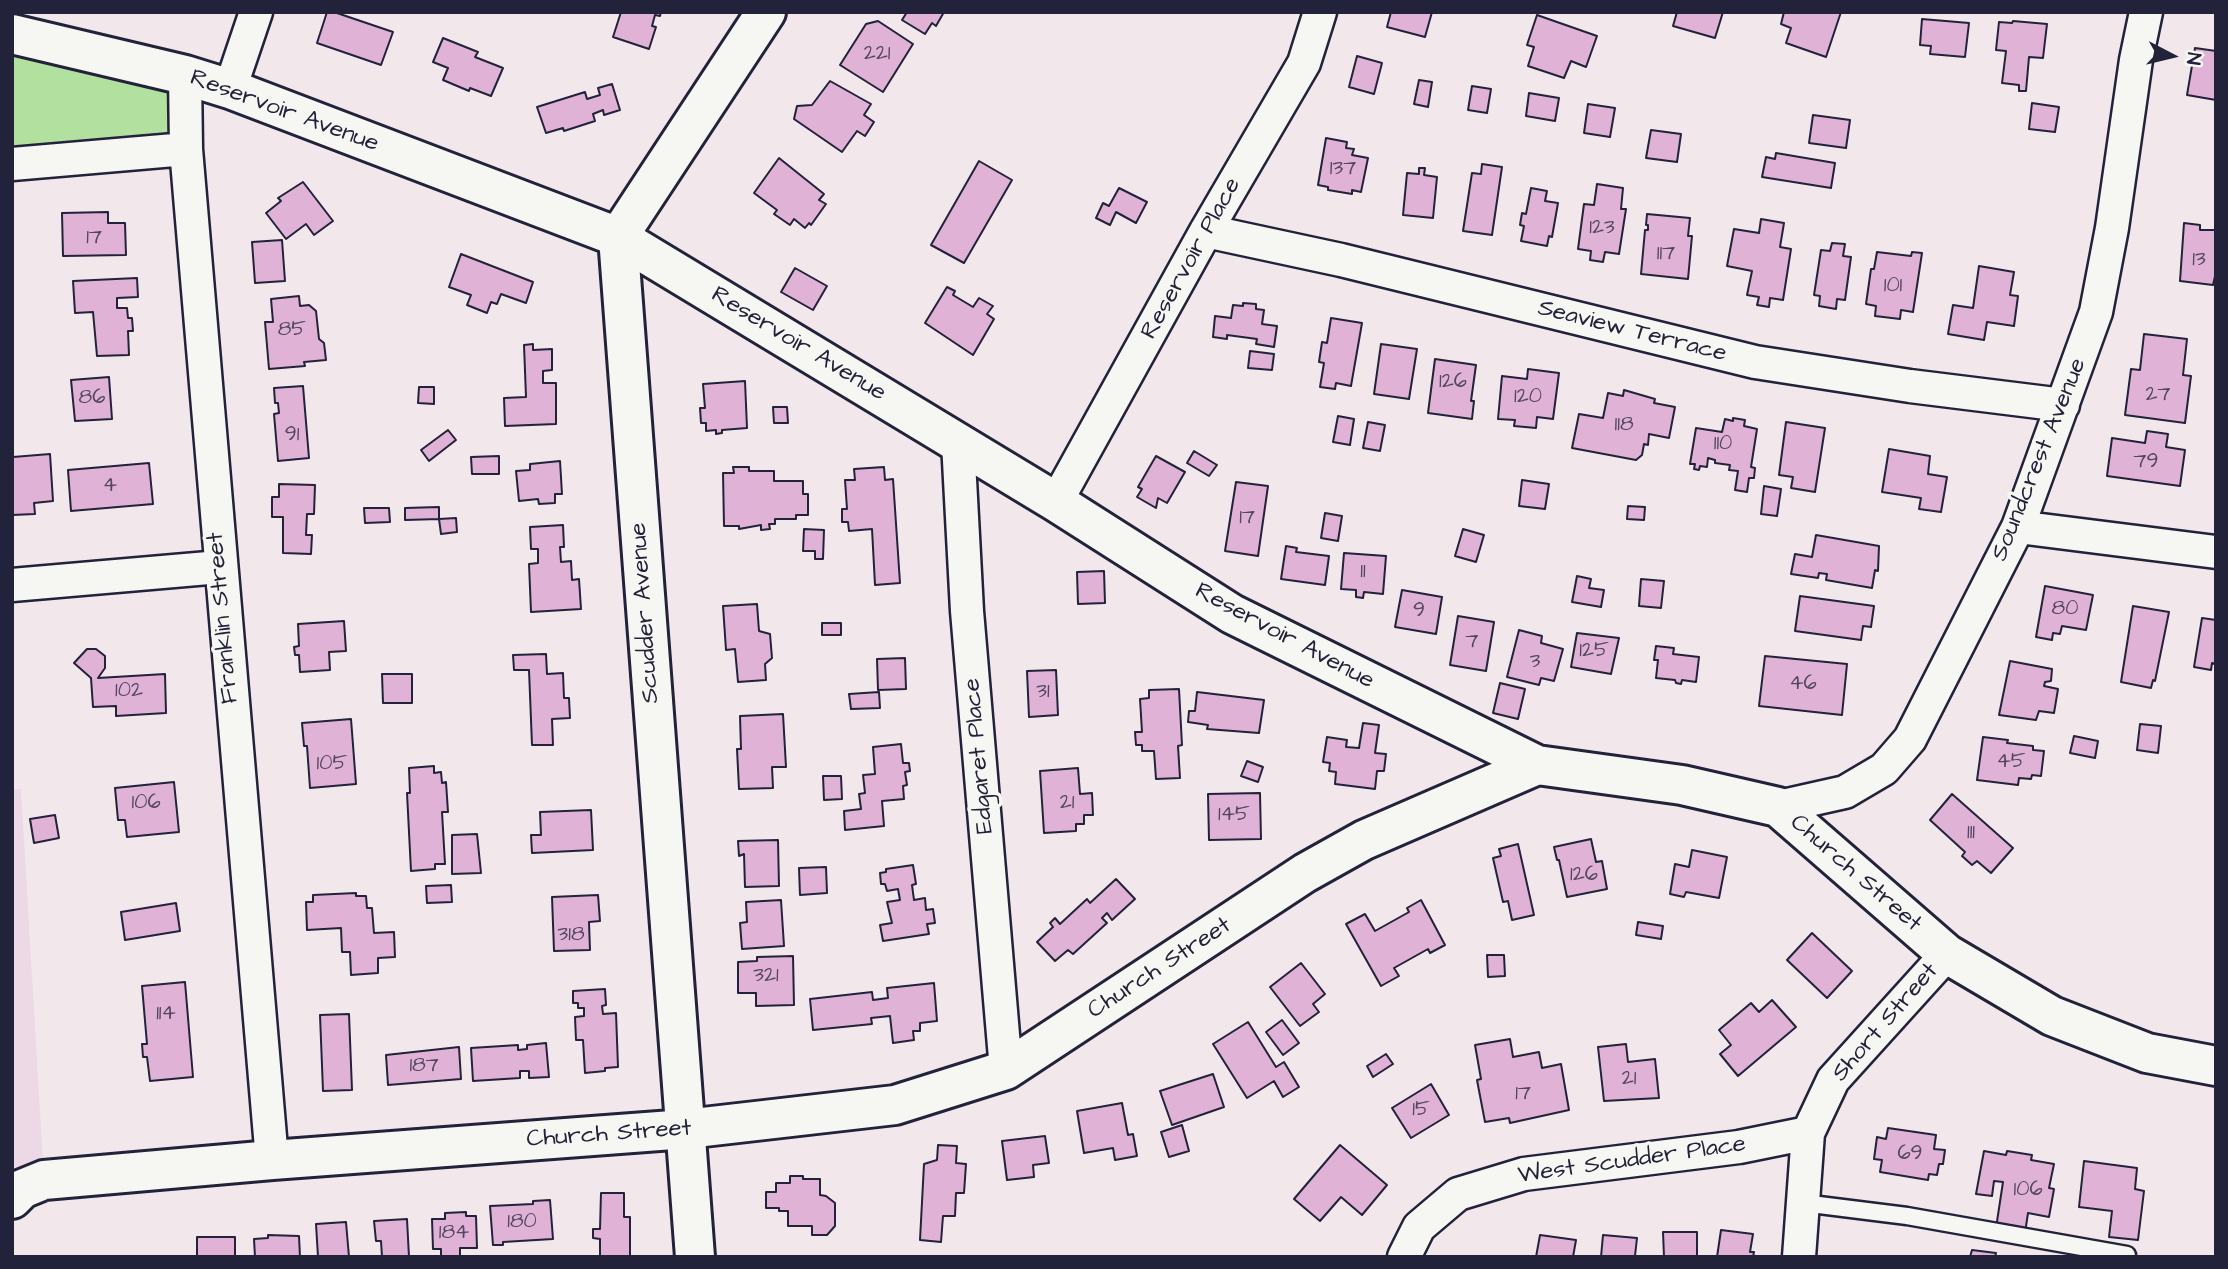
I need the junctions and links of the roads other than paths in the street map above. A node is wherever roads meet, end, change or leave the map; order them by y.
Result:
1 (256, 12) edge
2 (766, 12) edge
3 (1320, 12) edge
4 (2146, 12) edge
5 (12, 34) edge
6 (185, 75) junction
7 (230, 89) junction
8 (186, 149) junction
9 (12, 164) edge
10 (1206, 231) junction
11 (618, 237) junction
12 (2063, 405) junction
13 (958, 442) junction
14 (1056, 502) junction
15 (2018, 527) junction
16 (2216, 552) edge
17 (220, 567) junction
18 (12, 585) edge
19 (1537, 765) junction
20 (1778, 807) junction
21 (1947, 954) junction
22 (2216, 1066) edge
23 (1006, 1070) junction
24 (686, 1129) junction
25 (1808, 1133) junction
26 (272, 1160) junction
27 (12, 1199) edge
28 (1803, 1203) junction
29 (2127, 1255) dead end
30 (695, 1257) edge
31 (1404, 1257) edge
32 (1799, 1257) edge

1 - 7 street
2 - 11 street
3 - 10 street, Reservoir Place
4 - 12 street, Soundcrest Avenue
5 - 6 street, Reservoir Avenue
6 - 7 street, Reservoir Avenue
6 - 8 street, Franklin Street
7 - 11 street, Reservoir Avenue
8 - 9 street
8 - 17 street, Franklin Street
10 - 12 street, Seaview Terrace
10 - 14 street, Reservoir Place
11 - 13 street, Reservoir Avenue
11 - 24 street, Scudder Avenue
12 - 15 street, Soundcrest Avenue
13 - 14 street, Reservoir Avenue
13 - 23 street, Edgaret Place
14 - 19 street, Reservoir Avenue
15 - 16 street
15 - 20 street, Soundcrest Avenue
17 - 18 street
17 - 26 street, Franklin Street
19 - 20 street, Church Street
19 - 23 street, Church Street
20 - 21 street, Church Street
21 - 22 street, Church Street
21 - 25 street, Short Street
23 - 24 street, Church Street
24 - 26 street, Church Street
24 - 30 street, Scudder Avenue
25 - 28 street, Short Street
25 - 31 street, West Scudder Place
26 - 27 street, Church Street
28 - 29 lane
28 - 32 street, Short Street

